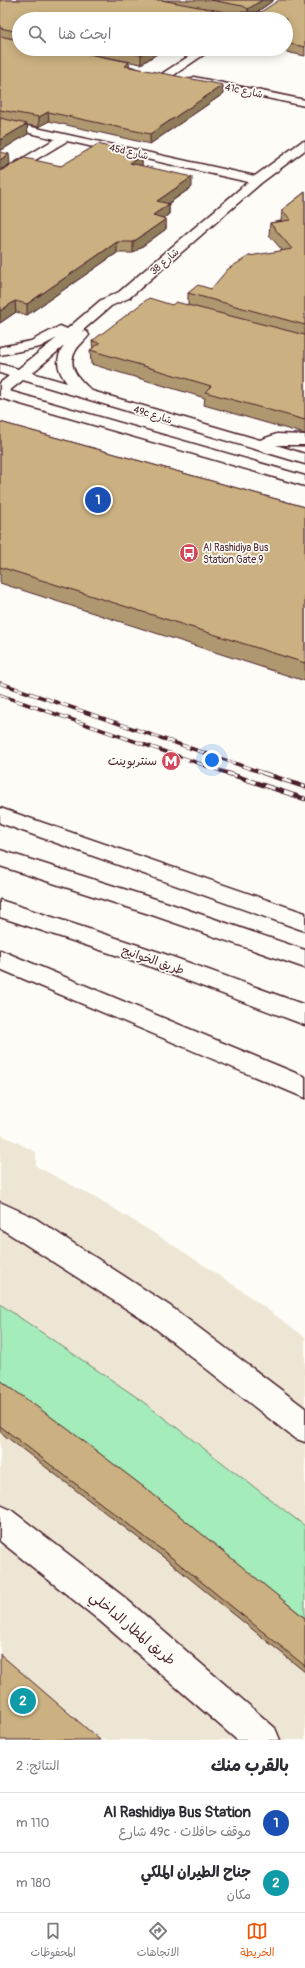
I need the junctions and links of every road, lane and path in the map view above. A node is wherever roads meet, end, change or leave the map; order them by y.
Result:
1 (195, 56) edge
2 (305, 103) edge
3 (0, 123) edge
4 (66, 137) junction
5 (305, 144) edge
6 (0, 177) edge
7 (257, 180) junction
8 (124, 295) junction
9 (139, 299) dead end
10 (0, 351) edge
11 (0, 368) edge
12 (20, 374) junction
13 (0, 390) edge
14 (0, 393) edge
15 (88, 394) junction
16 (305, 440) edge
17 (261, 446) junction
18 (305, 459) edge
19 (303, 480) edge
20 (0, 815) edge
21 (0, 858) edge
22 (0, 908) edge
23 (305, 922) edge
24 (0, 959) edge
25 (305, 959) edge
26 (305, 1015) edge
27 (305, 1088) edge
28 (0, 1214) edge
29 (305, 1427) edge
30 (0, 1520) edge
31 (263, 1740) edge

1 - 2 main road, 41c شارع
3 - 4 main road, 45d شارع
4 - 6 main road
4 - 7 main road, 45d شارع
5 - 7 main road, شارع 38
7 - 8 main road, شارع 38
8 - 9 main road
8 - 10 main road
8 - 12 main road, شارع 38
8 - 15 main road
11 - 12 main road, 49c شارع
12 - 13 main road, شارع 38
12 - 15 main road, 49c شارع
14 - 19 main road, 49c شارع
15 - 17 main road, 49c شارع
16 - 17 main road
17 - 18 main road, 49c شارع
20 - 23 main road
21 - 25 main road
22 - 26 main road, طريق الخوانيج
24 - 27 main road
28 - 29 main road
30 - 31 main road, طريق المطار الداخلي

